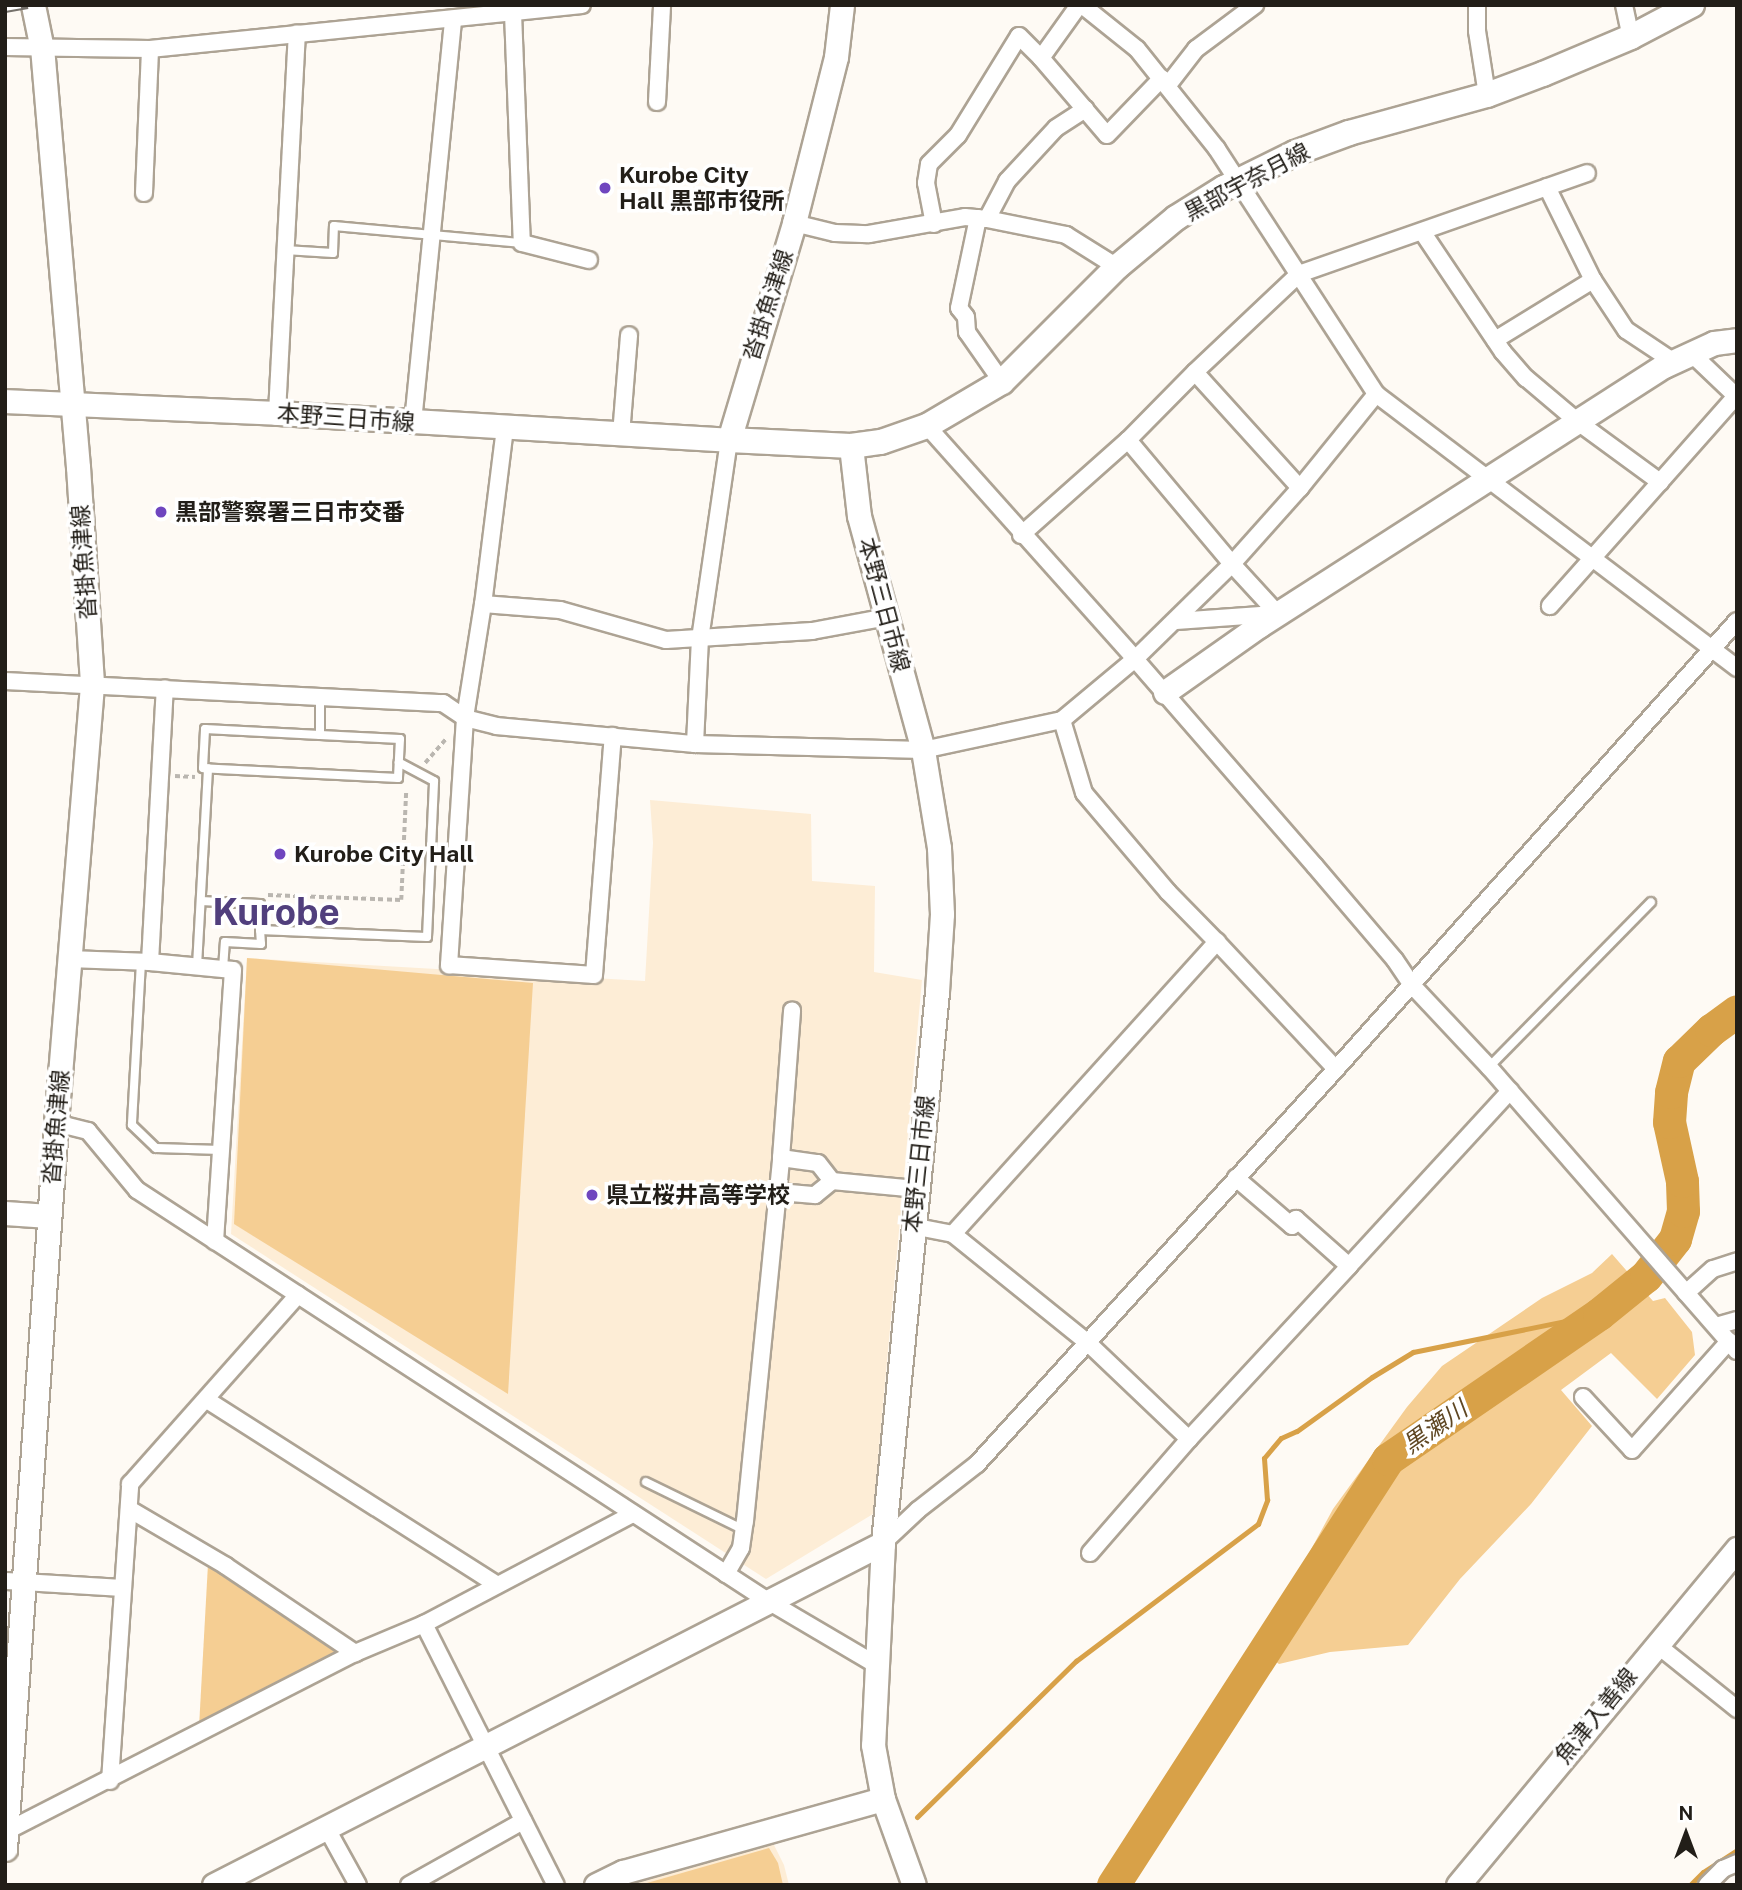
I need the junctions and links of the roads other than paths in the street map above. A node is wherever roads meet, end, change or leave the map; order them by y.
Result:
1 (33, 5) edge
2 (582, 5) edge
3 (663, 5) edge
4 (842, 5) edge
5 (1080, 5) edge
6 (1255, 5) edge
7 (1477, 5) edge
8 (1624, 5) edge
9 (1692, 5) edge
10 (513, 13) junction
11 (453, 19) junction
12 (297, 34) junction
13 (1631, 37) junction
14 (5, 47) edge
15 (42, 49) junction
16 (150, 49) junction
17 (1041, 58) junction
18 (1165, 81) junction
19 (1487, 95) junction
20 (657, 102) dead end
21 (1085, 109) junction
22 (1587, 173) dead end
23 (1238, 181) junction
24 (1547, 187) junction
25 (144, 193) dead end
26 (983, 218) junction
27 (794, 223) junction
28 (934, 225) junction
29 (432, 233) junction
30 (1423, 233) junction
31 (522, 243) junction
32 (285, 250) junction
33 (589, 260) dead end
34 (1117, 267) junction
35 (1299, 274) junction
36 (1593, 280) junction
37 (629, 335) dead end
38 (1495, 340) junction
39 (1737, 340) edge
40 (1683, 358) junction
41 (1195, 372) junction
42 (1002, 382) junction
43 (1376, 394) junction
44 (1736, 396) edge
45 (5, 401) edge
46 (73, 405) junction
47 (277, 412) junction
48 (413, 422) junction
49 (1578, 422) junction
50 (928, 426) junction
51 (505, 428) junction
52 (621, 435) junction
53 (729, 440) junction
54 (1128, 440) junction
55 (851, 446) junction
56 (1489, 480) junction
57 (1660, 482) junction
58 (1300, 488) junction
59 (1021, 535) junction
60 (1591, 559) junction
61 (1232, 564) junction
62 (483, 604) junction
63 (1550, 606) dead end
64 (1278, 614) junction
65 (887, 617) junction
66 (1176, 621) junction
67 (1737, 621) edge
68 (700, 639) junction
69 (1712, 649) junction
70 (1135, 659) junction
71 (1737, 668) edge
72 (5, 681) edge
73 (92, 683) junction
74 (165, 688) junction
75 (1165, 692) junction
76 (320, 695) junction
77 (465, 718) junction
78 (1062, 720) junction
79 (320, 735) junction
80 (612, 736) junction
81 (695, 744) junction
82 (923, 750) junction
83 (399, 762) junction
84 (208, 768) junction
85 (201, 901) junction
86 (1651, 902) dead end
87 (260, 930) junction
88 (1217, 942) junction
89 (70, 959) junction
90 (145, 962) junction
91 (197, 966) junction
92 (223, 969) junction
93 (1411, 984) junction
94 (792, 1010) dead end
95 (1489, 1067) junction
96 (1336, 1069) junction
97 (1510, 1091) junction
98 (56, 1123) junction
99 (221, 1150) junction
100 (781, 1157) junction
101 (1236, 1178) junction
102 (832, 1181) junction
103 (916, 1189) junction
104 (779, 1192) junction
105 (5, 1213) edge
106 (49, 1216) junction
107 (912, 1226) junction
108 (953, 1234) junction
109 (215, 1241) junction
110 (1737, 1261) edge
111 (1349, 1266) junction
112 (1686, 1293) junction
113 (298, 1295) junction
114 (1737, 1320) edge
115 (1716, 1326) junction
116 (1087, 1342) junction
117 (1733, 1346) edge
118 (1583, 1397) dead end
119 (207, 1400) junction
120 (1189, 1439) junction
121 (646, 1482) dead end
122 (129, 1509) junction
123 (633, 1514) junction
124 (744, 1530) junction
125 (883, 1543) junction
126 (1737, 1549) edge
127 (1090, 1553) dead end
128 (726, 1574) junction
129 (14, 1581) edge
130 (496, 1584) junction
131 (123, 1588) junction
132 (768, 1601) junction
133 (424, 1625) junction
134 (1656, 1644) junction
135 (355, 1653) junction
136 (875, 1664) junction
137 (1737, 1709) edge
138 (484, 1746) junction
139 (110, 1781) junction
140 (883, 1798) junction
141 (523, 1821) junction
142 (326, 1827) junction
143 (6, 1840) edge
144 (1737, 1863) edge
145 (214, 1885) edge
146 (358, 1885) edge
147 (409, 1885) edge
148 (556, 1885) edge
149 (596, 1885) edge
150 (914, 1885) edge
151 (1458, 1885) edge
152 (1707, 1885) edge

1 - 15 main road, 沓掛魚津線
2 - 10 street
3 - 20 street
4 - 27 main road, 沓掛魚津線
5 - 17 street
5 - 18 street
6 - 18 street
7 - 19 street
8 - 13 street
9 - 13 main road, 黒部宇奈月線
10 - 11 street
10 - 31 street
11 - 12 street
11 - 29 street
12 - 16 street
12 - 32 street
13 - 19 main road, 黒部宇奈月線
14 - 15 street
15 - 16 street
15 - 46 main road, 沓掛魚津線
16 - 25 street
17 - 21 street
17 - 28 street
18 - 21 street
18 - 23 street
19 - 23 main road, 黒部宇奈月線
21 - 26 street
22 - 24 street
23 - 34 main road, 黒部宇奈月線
23 - 35 street
24 - 30 street
24 - 36 street
26 - 28 street
26 - 34 street
26 - 42 street
27 - 28 street
27 - 53 main road, 沓掛魚津線
29 - 31 lane
29 - 32 lane
29 - 48 street
30 - 35 street
30 - 38 street
31 - 33 street
32 - 47 street
34 - 42 main road, 黒部宇奈月線
35 - 41 street
35 - 43 street
36 - 38 street
36 - 40 street
37 - 52 street
38 - 49 street
39 - 40 main road
40 - 44 street
40 - 49 main road
41 - 54 street
41 - 58 street
42 - 50 main road, 黒部宇奈月線
43 - 56 street
43 - 58 street
44 - 57 street
45 - 46 main road, 本野三日市線
46 - 47 main road, 本野三日市線
46 - 73 main road, 沓掛魚津線
47 - 48 main road, 本野三日市線
48 - 51 main road, 本野三日市線
49 - 56 main road
49 - 57 street
50 - 55 main road, 黒部宇奈月線
50 - 59 street
51 - 52 main road, 本野三日市線
51 - 62 street
52 - 53 main road, 本野三日市線
53 - 55 main road, 黒部宇奈月線
53 - 68 street
54 - 59 street
54 - 61 street
55 - 65 main road, 本野三日市線
56 - 60 street
56 - 64 main road
57 - 60 street
58 - 61 street
59 - 70 street
60 - 63 street
60 - 69 street
61 - 64 street
61 - 66 street
62 - 68 street
62 - 77 street
64 - 66 street
64 - 75 main road
65 - 68 street
65 - 82 main road, 本野三日市線
66 - 70 street
67 - 69 street
68 - 81 street
69 - 71 street
69 - 93 street
70 - 75 street
70 - 78 street
72 - 73 street
73 - 74 street
73 - 89 main road, 沓掛魚津線
74 - 76 street
74 - 90 street
75 - 93 street
76 - 77 street
76 - 79 lane
77 - 80 street
77 - 80 street
78 - 82 street
78 - 88 street
79 - 83 lane
79 - 84 lane
80 - 81 street
81 - 82 street
82 - 103 main road, 本野三日市線
83 - 84 lane
83 - 87 lane
84 - 85 lane
85 - 87 lane
85 - 91 lane
86 - 95 lane
87 - 92 lane
88 - 96 street
88 - 108 street
89 - 90 street
89 - 98 main road, 沓掛魚津線
90 - 91 street
90 - 99 lane
91 - 92 street
92 - 99 street
93 - 95 street
93 - 96 street
94 - 100 street
95 - 97 street
96 - 101 street
97 - 111 street
97 - 112 street
98 - 106 main road, 沓掛魚津線
98 - 109 street
99 - 109 street
100 - 102 street
100 - 104 street
101 - 111 street
101 - 116 street
102 - 103 street
102 - 104 street
103 - 107 main road, 本野三日市線
104 - 124 street
105 - 106 main road
106 - 129 main road, 沓掛魚津線
107 - 108 street
107 - 125 main road, 本野三日市線
108 - 116 street
109 - 113 street
110 - 112 street
111 - 120 street
112 - 115 street
113 - 119 street
113 - 123 street
114 - 115 street
115 - 117 street
116 - 120 street
116 - 125 street
117 - 118 street
119 - 122 street
119 - 130 street
120 - 127 street
121 - 124 lane
122 - 131 street
122 - 135 street
123 - 128 street
123 - 130 street
124 - 128 street
125 - 132 main road
125 - 136 main road, 本野三日市線
126 - 134 main road, 魚津入善線
128 - 132 street
129 - 131 street
129 - 143 main road, 沓掛魚津線
130 - 133 street
131 - 139 street
132 - 136 street
132 - 138 main road
133 - 135 street
133 - 138 street
134 - 137 street
134 - 151 main road, 魚津入善線
135 - 139 street
136 - 140 main road, 本野三日市線
138 - 141 street
138 - 142 main road
139 - 143 street
140 - 149 main road
140 - 150 main road, 本野三日市線
141 - 147 street
141 - 148 street
142 - 145 main road
142 - 146 street
144 - 152 street

